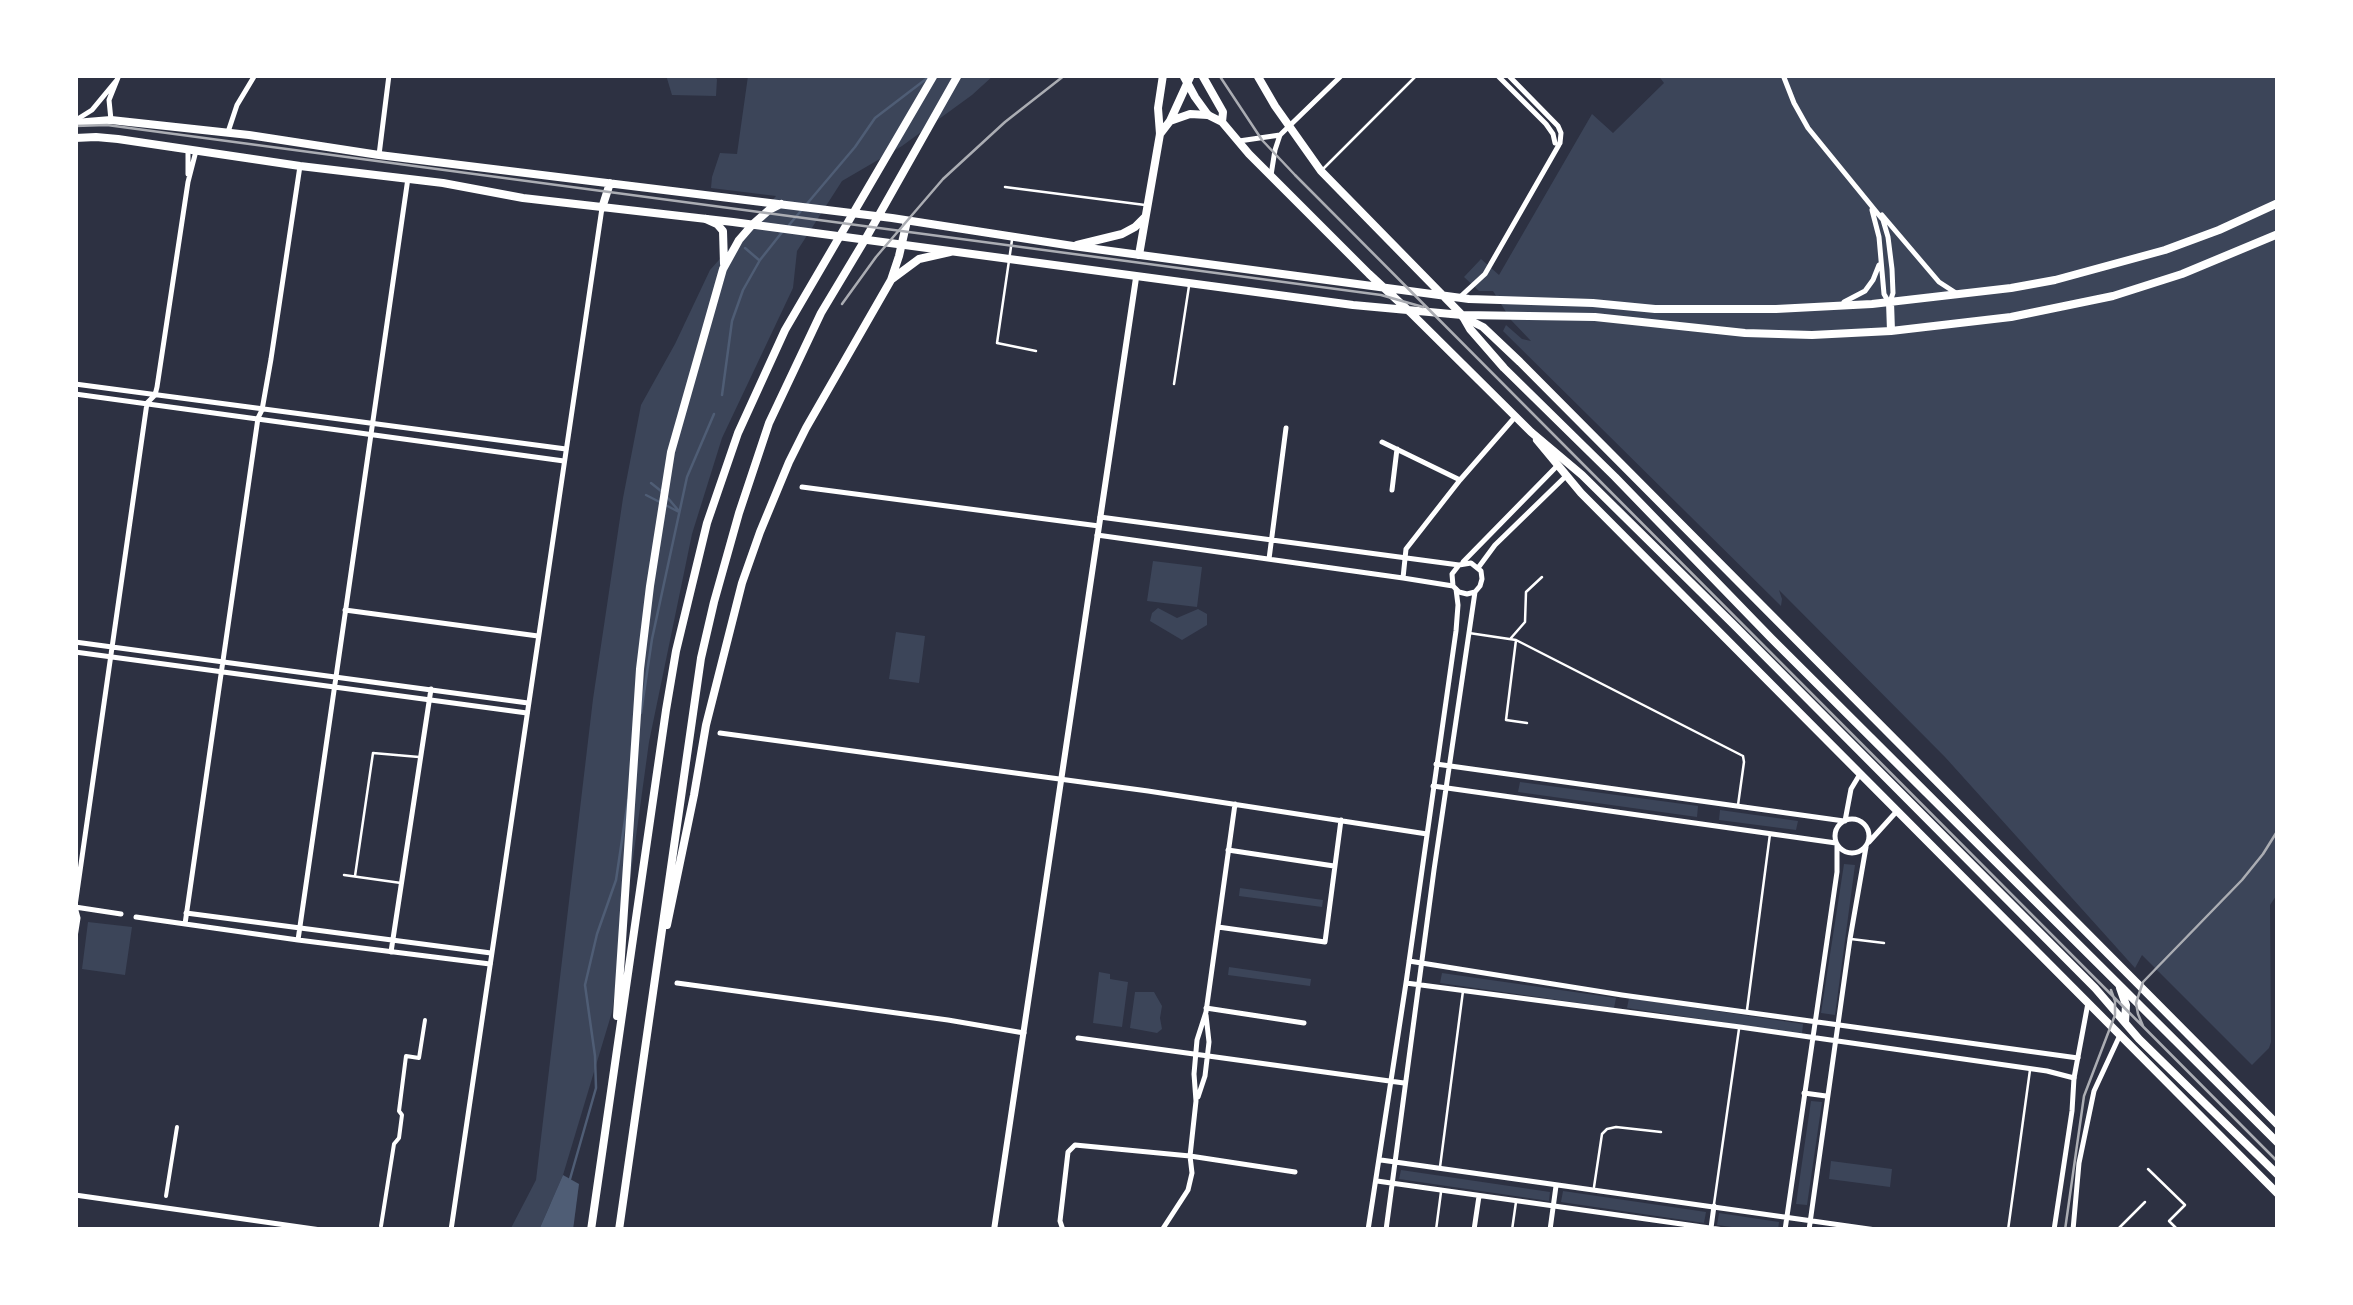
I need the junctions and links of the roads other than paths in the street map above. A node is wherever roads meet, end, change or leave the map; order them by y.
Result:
1 (254, 75) edge
2 (389, 75) edge
3 (934, 75) edge
4 (958, 75) edge
5 (1162, 75) edge
6 (1202, 75) edge
7 (1257, 75) edge
8 (1418, 75) edge
9 (1496, 75) edge
10 (1508, 75) edge
11 (1784, 75) edge
12 (1339, 76) edge
13 (118, 78) edge
14 (1188, 78) edge
15 (1208, 115) junction
16 (111, 120) junction
17 (1170, 121) junction
18 (75, 122) edge
19 (1222, 122) junction
20 (1289, 127) junction
21 (228, 132) junction
22 (1160, 134) junction
23 (1280, 136) junction
24 (75, 141) edge
25 (1238, 141) junction
26 (1558, 143) junction
27 (192, 149) junction
28 (378, 155) junction
29 (411, 158) junction
30 (300, 166) junction
31 (1320, 171) junction
32 (1271, 176) junction
33 (408, 178) junction
34 (610, 182) junction
35 (1004, 187) dead end
36 (782, 204) junction
37 (1871, 204) junction
38 (2278, 204) edge
39 (1147, 205) junction
40 (602, 208) junction
41 (1145, 217) junction
42 (706, 219) junction
43 (907, 221) junction
44 (755, 225) junction
45 (2278, 234) edge
46 (1013, 236) junction
47 (902, 245) junction
48 (1073, 246) junction
49 (729, 248) junction
50 (950, 252) junction
51 (1881, 256) junction
52 (1010, 260) junction
53 (1138, 266) junction
54 (888, 283) junction
55 (1189, 285) junction
56 (1382, 287) junction
57 (1442, 295) junction
58 (1960, 295) junction
59 (1460, 297) junction
60 (1890, 302) junction
61 (1806, 307) junction
62 (1410, 312) junction
63 (1463, 316) junction
64 (1891, 332) junction
65 (1036, 351) dead end
66 (75, 384) edge
67 (1174, 384) dead end
68 (75, 394) edge
69 (154, 395) junction
70 (147, 403) junction
71 (262, 410) junction
72 (1515, 417) junction
73 (258, 418) junction
74 (372, 424) junction
75 (1286, 428) dead end
76 (1531, 432) junction
77 (370, 434) junction
78 (1382, 442) dead end
79 (566, 449) junction
80 (1397, 449) junction
81 (564, 461) junction
82 (1558, 465) junction
83 (1566, 476) junction
84 (1460, 480) junction
85 (802, 487) dead end
86 (1392, 490) dead end
87 (1503, 520) junction
88 (1099, 526) junction
89 (1511, 530) junction
90 (1272, 540) junction
91 (1404, 556) junction
92 (1269, 559) junction
93 (1460, 564) junction
94 (1478, 568) junction
95 (1542, 577) dead end
96 (1403, 578) junction
97 (1455, 588) junction
98 (1475, 592) junction
99 (346, 610) junction
100 (1733, 624) junction
101 (1456, 631) junction
102 (1468, 632) junction
103 (1722, 635) junction
104 (538, 636) junction
105 (1514, 639) junction
106 (75, 642) edge
107 (112, 647) junction
108 (75, 652) edge
109 (110, 656) junction
110 (223, 662) junction
111 (222, 672) junction
112 (336, 677) junction
113 (334, 687) junction
114 (431, 690) junction
115 (429, 700) junction
116 (528, 702) junction
117 (527, 713) junction
118 (1528, 723) dead end
119 (720, 732) dead end
120 (1877, 742) junction
121 (1913, 757) junction
122 (420, 758) junction
123 (1868, 760) junction
124 (1436, 764) junction
125 (1448, 766) junction
126 (1860, 774) junction
127 (1062, 779) junction
128 (1433, 786) junction
129 (1446, 788) junction
130 (1930, 796) junction
131 (1235, 804) junction
132 (1738, 806) junction
133 (1917, 809) junction
134 (1897, 811) junction
135 (1342, 820) junction
136 (1844, 821) junction
137 (1770, 833) junction
138 (1427, 834) junction
139 (1836, 844) junction
140 (1867, 846) junction
141 (1228, 850) junction
142 (1335, 866) junction
143 (344, 875) dead end
144 (355, 876) junction
145 (401, 883) junction
146 (1418, 899) junction
147 (1430, 901) junction
148 (75, 906) edge
149 (186, 913) junction
150 (121, 914) dead end
151 (136, 917) dead end
152 (185, 924) junction
153 (1218, 926) junction
154 (300, 927) junction
155 (75, 937) edge
156 (1850, 939) junction
157 (298, 940) junction
158 (392, 940) junction
159 (1884, 943) dead end
160 (391, 952) junction
161 (491, 953) junction
162 (1410, 961) junction
163 (1422, 963) junction
164 (490, 964) junction
165 (2115, 980) junction
166 (2088, 982) junction
167 (677, 983) dead end
168 (1406, 983) junction
169 (1418, 985) junction
170 (653, 990) junction
171 (1463, 992) junction
172 (1622, 994) junction
173 (2088, 1003) junction
174 (1206, 1010) junction
175 (1620, 1011) junction
176 (1746, 1012) junction
177 (425, 1020) dead end
178 (1815, 1021) junction
179 (2125, 1022) junction
180 (1304, 1023) dead end
181 (1838, 1024) junction
182 (1740, 1027) junction
183 (1858, 1028) junction
184 (1024, 1033) junction
185 (2120, 1035) junction
186 (1078, 1038) dead end
187 (1813, 1038) junction
188 (1836, 1041) junction
189 (1856, 1044) junction
190 (1196, 1054) junction
191 (1208, 1055) junction
192 (2078, 1058) junction
193 (2031, 1068) junction
194 (614, 1071) junction
195 (2074, 1078) junction
196 (1392, 1082) junction
197 (1404, 1083) junction
198 (1804, 1093) junction
199 (1827, 1097) junction
200 (1196, 1101) junction
201 (2278, 1125) edge
202 (176, 1127) dead end
203 (1661, 1132) dead end
204 (2278, 1143) edge
205 (1190, 1156) junction
206 (1380, 1160) junction
207 (1395, 1161) junction
208 (1440, 1168) junction
209 (2148, 1169) dead end
210 (1295, 1172) dead end
211 (2278, 1175) edge
212 (1377, 1181) junction
213 (1392, 1183) junction
214 (1556, 1186) junction
215 (1594, 1189) junction
216 (1442, 1190) junction
217 (2278, 1194) edge
218 (75, 1195) edge
219 (166, 1196) dead end
220 (1479, 1196) junction
221 (1516, 1201) junction
222 (2145, 1202) dead end
223 (1553, 1206) junction
224 (1714, 1206) junction
225 (1787, 1216) junction
226 (1810, 1220) junction
227 (260, 1221) junction
228 (381, 1226) dead end
229 (1711, 1228) edge
230 (259, 1230) edge
231 (320, 1230) edge
232 (451, 1230) edge
233 (591, 1230) edge
234 (619, 1230) edge
235 (994, 1230) edge
236 (1063, 1230) edge
237 (1162, 1230) edge
238 (1368, 1230) edge
239 (1386, 1230) edge
240 (1436, 1230) edge
241 (1474, 1230) edge
242 (1512, 1230) edge
243 (1550, 1230) edge
244 (1724, 1230) edge
245 (1785, 1230) edge
246 (1808, 1230) edge
247 (1876, 1230) edge
248 (2008, 1230) edge
249 (2054, 1230) edge
250 (2073, 1230) edge
251 (2117, 1230) edge
252 (2178, 1230) edge

1 - 21 street
2 - 28 street
3 - 194 main road
4 - 170 main road
5 - 22 main road
6 - 19 main road
7 - 20 main road
8 - 31 lane
9 - 26 street
10 - 26 street
11 - 37 street
12 - 20 street
13 - 16 street
13 - 18 street
14 - 15 main road
14 - 17 main road
15 - 17 main road
15 - 19 main road
16 - 18 main road
16 - 21 main road
17 - 22 main road
19 - 25 main road
20 - 23 street
20 - 31 main road
21 - 28 main road
22 - 39 main road
23 - 25 street
23 - 32 street
24 - 27 main road
25 - 32 main road
26 - 59 street
27 - 30 main road
27 - 69 street
28 - 29 main road
29 - 33 main road
29 - 34 main road
30 - 33 main road
30 - 71 street
31 - 57 main road
32 - 56 main road
33 - 40 main road
33 - 74 street
34 - 36 main road
34 - 40 main road
35 - 39 lane
36 - 43 main road
36 - 44 main road
37 - 51 street
37 - 58 street
37 - 60 street
38 - 58 main road
39 - 41 main road
40 - 42 main road
40 - 79 street
41 - 48 main road
41 - 53 main road
42 - 44 main road
42 - 49 main road
43 - 46 main road
43 - 47 main road
44 - 47 main road
44 - 49 main road
45 - 64 main road
46 - 48 main road
46 - 52 lane
47 - 50 main road
47 - 54 main road
48 - 53 main road
49 - 194 main road
50 - 52 main road
50 - 54 main road
51 - 60 street
51 - 61 street
52 - 53 main road
52 - 65 lane
53 - 55 main road
53 - 56 main road
53 - 88 main road
54 - 170 main road
55 - 62 main road
55 - 67 lane
56 - 57 main road
56 - 62 main road
57 - 59 main road
57 - 63 main road
58 - 60 main road
59 - 61 main road
60 - 61 main road
60 - 64 main road
62 - 63 main road
62 - 72 main road
63 - 64 main road
63 - 120 main road
63 - 121 main road
66 - 69 street
68 - 70 street
69 - 70 street
69 - 71 street
70 - 73 street
70 - 107 street
71 - 73 street
71 - 74 street
72 - 76 main road
72 - 84 street
73 - 77 street
73 - 110 street
74 - 77 street
74 - 79 street
75 - 90 street
76 - 82 main road
76 - 100 main road
77 - 81 street
77 - 99 street
78 - 80 street
79 - 81 street
80 - 84 street
80 - 86 street
81 - 104 street
82 - 83 main road
82 - 87 street
83 - 89 street
83 - 103 main road
84 - 91 street
85 - 88 street
87 - 89 street
87 - 93 street
88 - 90 street
88 - 92 street
88 - 127 main road
89 - 94 street
90 - 91 street
90 - 92 street
91 - 93 street
91 - 96 street
92 - 96 street
93 - 94 street
93 - 97 street
94 - 98 street
95 - 105 lane
96 - 97 street
97 - 98 street
97 - 101 street
98 - 102 street
99 - 104 street
99 - 112 street
100 - 103 main road
100 - 123 main road
101 - 102 street
101 - 124 street
102 - 105 lane
102 - 125 street
103 - 126 main road
104 - 116 street
105 - 118 lane
105 - 132 lane
106 - 107 street
107 - 109 street
107 - 110 street
108 - 109 street
109 - 111 street
109 - 148 street
110 - 111 street
110 - 112 street
111 - 113 street
111 - 149 street
112 - 113 street
112 - 114 street
113 - 115 street
113 - 154 street
114 - 115 street
114 - 116 street
115 - 117 street
115 - 122 street
116 - 117 street
117 - 161 street
119 - 127 street
120 - 121 main road
120 - 123 main road
120 - 130 main road
121 - 130 main road
121 - 201 main road
122 - 144 lane
122 - 145 street
123 - 126 main road
123 - 133 main road
124 - 125 street
124 - 128 street
125 - 129 street
125 - 132 street
126 - 134 main road
126 - 136 street
127 - 131 street
127 - 184 main road
128 - 129 street
128 - 138 street
129 - 137 street
129 - 147 street
130 - 133 main road
130 - 165 main road
131 - 135 street
131 - 141 street
132 - 136 street
133 - 166 main road
134 - 140 street
134 - 173 main road
135 - 138 street
135 - 142 street
136 - 139 street
136 - 140 street
137 - 139 street
137 - 176 lane
138 - 146 street
139 - 140 street
139 - 178 street
140 - 156 street
141 - 142 street
141 - 153 street
142 - 153 street
143 - 144 lane
144 - 145 lane
145 - 158 street
146 - 147 street
146 - 162 street
147 - 163 street
148 - 150 street
148 - 155 street
149 - 152 street
149 - 154 street
151 - 152 street
152 - 157 street
153 - 174 street
154 - 157 street
154 - 158 street
156 - 159 lane
156 - 181 street
157 - 160 street
158 - 160 street
158 - 161 street
160 - 164 street
161 - 164 street
162 - 163 street
162 - 168 street
163 - 169 street
163 - 172 street
164 - 232 street
165 - 179 main road
165 - 204 main road
166 - 173 main road
166 - 179 main road
167 - 184 street
168 - 169 street
168 - 196 street
169 - 171 street
169 - 197 street
170 - 234 main road
171 - 175 street
171 - 208 lane
172 - 175 street
172 - 176 street
173 - 185 main road
173 - 192 street
174 - 180 street
174 - 190 street
174 - 191 street
175 - 182 street
176 - 178 street
177 - 228 street
178 - 181 street
178 - 187 street
179 - 185 main road
179 - 211 main road
181 - 183 street
181 - 188 street
182 - 187 street
182 - 224 lane
183 - 189 street
183 - 192 street
184 - 235 main road
185 - 217 main road
185 - 250 street
186 - 190 street
187 - 188 street
187 - 198 street
188 - 189 street
188 - 199 street
189 - 193 street
190 - 191 street
190 - 200 street
191 - 196 street
191 - 200 street
192 - 195 street
193 - 195 street
193 - 248 lane
194 - 233 main road
195 - 249 street
196 - 197 street
196 - 206 street
197 - 207 street
198 - 199 street
198 - 225 street
199 - 226 street
200 - 205 street
202 - 219 street
203 - 215 lane
205 - 210 street
205 - 236 street
205 - 237 street
206 - 207 street
206 - 212 street
207 - 208 street
207 - 213 street
208 - 214 street
209 - 252 lane
212 - 213 street
212 - 238 street
213 - 216 street
213 - 239 street
214 - 215 street
214 - 223 street
215 - 224 street
216 - 220 street
216 - 240 lane
218 - 227 street
220 - 221 street
220 - 241 street
221 - 223 street
221 - 242 lane
222 - 251 lane
223 - 229 street
223 - 243 street
224 - 225 street
224 - 229 street
225 - 226 street
225 - 245 street
226 - 246 street
226 - 247 street
227 - 230 street
227 - 231 street
229 - 244 street

